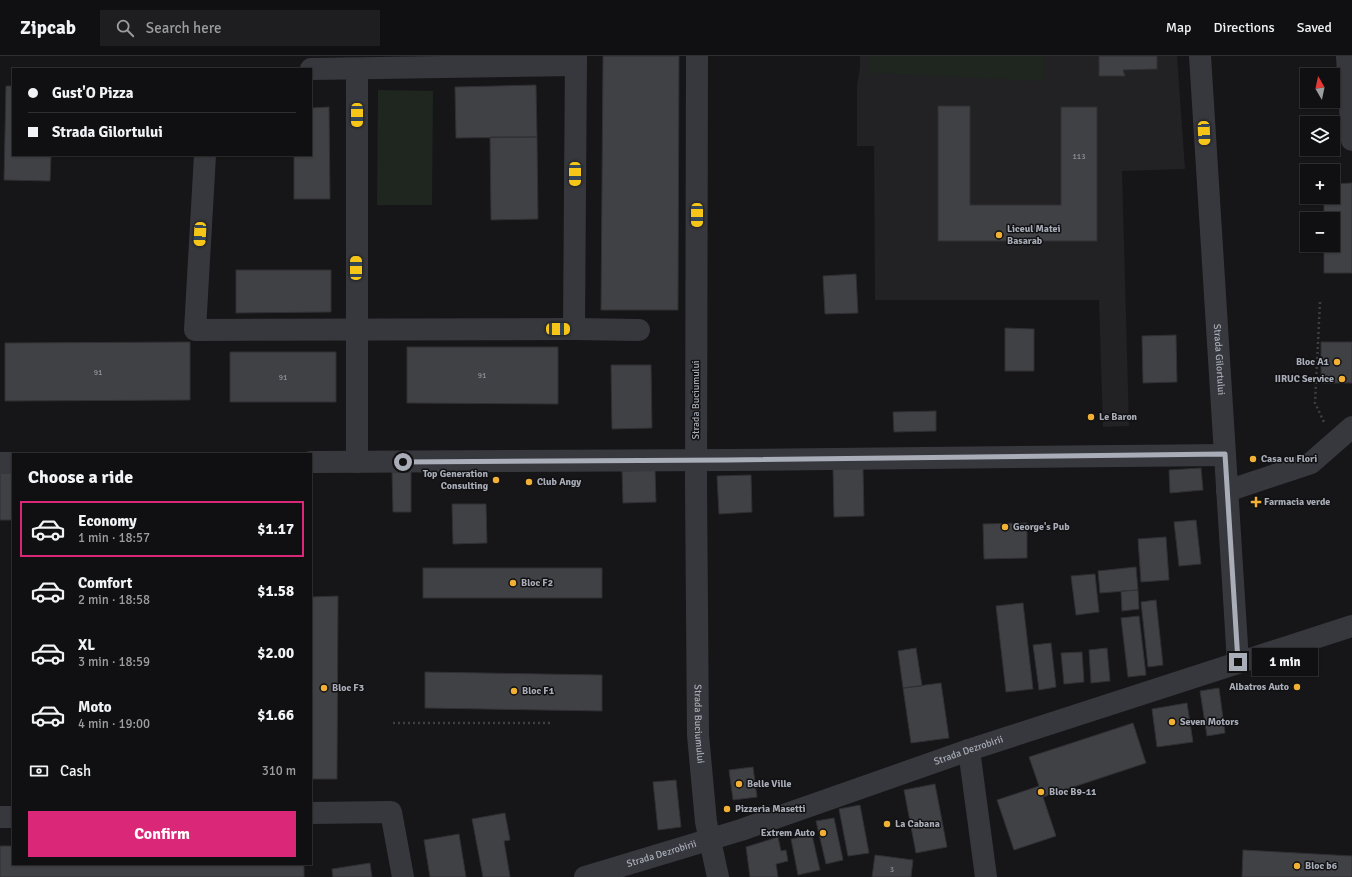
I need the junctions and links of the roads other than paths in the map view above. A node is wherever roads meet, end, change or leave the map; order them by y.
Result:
1 (697, 56) edge
2 (1200, 56) edge
3 (1347, 56) edge
4 (576, 61) edge
5 (312, 69) edge
6 (357, 69) junction
7 (1352, 140) edge
8 (205, 156) edge
9 (356, 329) junction
10 (574, 329) junction
11 (639, 330) dead end
12 (1352, 427) edge
13 (1225, 454) junction
14 (696, 460) junction
15 (0, 462) edge
16 (312, 462) edge
17 (357, 462) junction
18 (12, 463) edge
19 (1227, 491) junction
20 (1352, 626) edge
21 (1238, 662) junction
22 (969, 750) junction
23 (312, 813) edge
24 (0, 817) edge
25 (12, 817) edge
26 (709, 840) junction
27 (403, 877) edge
28 (585, 877) edge
29 (718, 877) edge
30 (986, 877) edge

1 - 14 street, Strada Buciumului
2 - 13 street, Strada Gilortului
3 - 7 street
4 - 6 street
4 - 10 street
5 - 6 street
6 - 9 street
8 - 9 street
9 - 10 street
9 - 17 street
10 - 11 street
12 - 19 street
13 - 14 street
13 - 19 street, Strada Gilortului
14 - 17 street
14 - 26 street, Strada Buciumului
15 - 18 street
16 - 17 street
19 - 21 street, Strada Gilortului
20 - 21 street, Strada Dezrobirii
21 - 22 street, Strada Dezrobirii
22 - 26 street, Strada Dezrobirii
22 - 30 street
23 - 27 street
24 - 25 street
26 - 28 street, Strada Dezrobirii
26 - 29 street, Strada Buciumului

